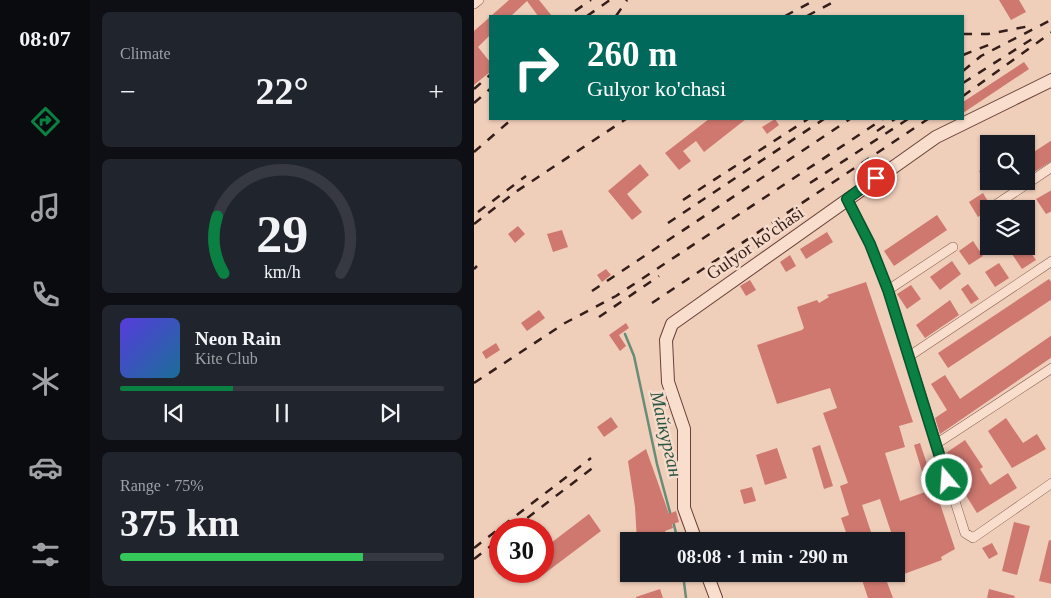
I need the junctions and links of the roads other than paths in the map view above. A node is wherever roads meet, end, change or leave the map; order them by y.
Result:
1 (479, 0) edge
2 (474, 4) edge
3 (1051, 80) edge
4 (1051, 167) edge
5 (847, 199) junction
6 (1003, 200) edge
7 (953, 247) dead end
8 (1051, 261) edge
9 (888, 290) junction
10 (908, 357) junction
11 (1051, 368) edge
12 (936, 444) junction
13 (1051, 483) edge
14 (693, 532) edge
15 (710, 582) edge
16 (716, 598) edge

1 - 2 street
3 - 5 street, Gulyor ko'chasi
4 - 6 street
5 - 9 street
5 - 14 street, Gulyor ko'chasi
7 - 9 street
8 - 10 street
9 - 10 street
10 - 12 street
11 - 12 street
12 - 13 street
15 - 16 street

